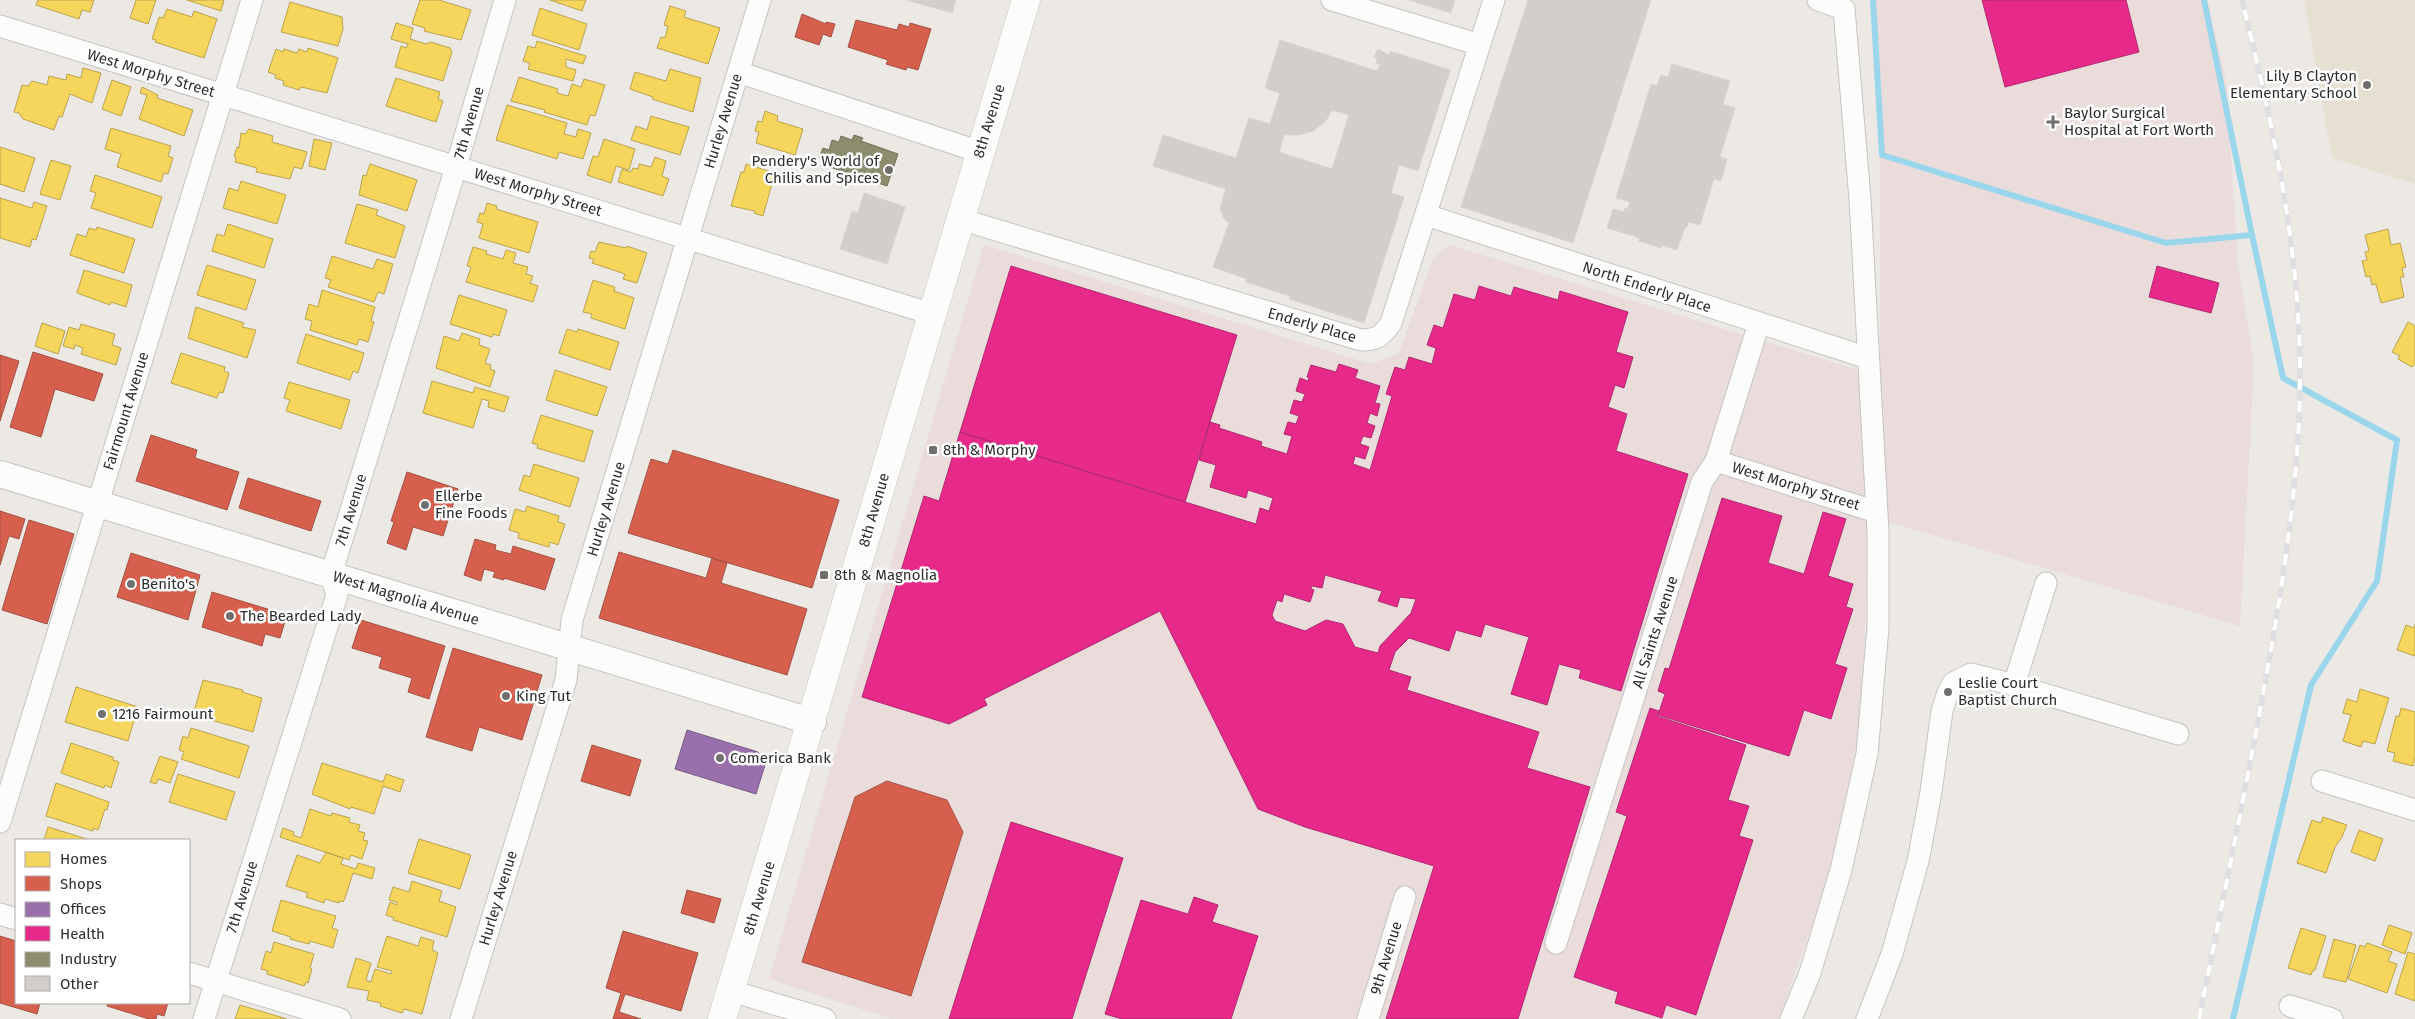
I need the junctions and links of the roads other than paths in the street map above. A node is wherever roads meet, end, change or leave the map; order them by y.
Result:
1 (252, 0) edge
2 (505, 0) edge
3 (760, 0) edge
4 (1026, 0) edge
5 (1332, 0) edge
6 (1494, 0) edge
7 (1818, 0) edge
8 (0, 26) edge
9 (1480, 45) junction
10 (738, 72) junction
11 (223, 95) junction
12 (980, 152) junction
13 (456, 167) junction
14 (1426, 215) junction
15 (960, 219) junction
16 (688, 239) junction
17 (932, 314) junction
18 (1758, 323) junction
19 (1868, 358) junction
20 (1716, 461) junction
21 (0, 474) edge
22 (97, 504) junction
23 (1877, 512) junction
24 (331, 575) junction
25 (2046, 582) dead end
26 (570, 648) junction
27 (2014, 685) junction
28 (813, 722) junction
29 (2178, 734) dead end
30 (2322, 781) dead end
31 (2415, 810) edge
32 (0, 822) edge
33 (1405, 897) dead end
34 (0, 914) edge
35 (15, 919) edge
36 (1556, 943) dead end
37 (190, 972) edge
38 (216, 981) junction
39 (730, 991) junction
40 (2290, 1006) dead end
41 (204, 1019) edge
42 (340, 1019) edge
43 (461, 1019) edge
44 (722, 1019) edge
45 (825, 1019) edge
46 (1368, 1019) edge
47 (1791, 1019) edge
48 (1868, 1019) edge
49 (2332, 1019) edge

1 - 11 street, Fairmount Avenue
2 - 13 street, 7th Avenue
3 - 10 street, Hurley Avenue
4 - 12 main road, 8th Avenue
5 - 9 street
6 - 9 street, Enderly Place
7 - 19 street
8 - 11 street, West Morphy Street
9 - 14 street, Enderly Place
10 - 12 street
10 - 16 street, Hurley Avenue
11 - 13 street, West Morphy Street
11 - 22 street, Fairmount Avenue
12 - 15 main road, 8th Avenue
13 - 16 street, West Morphy Street
13 - 24 street, 7th Avenue
14 - 15 street, Enderly Place
14 - 18 street, North Enderly Place
15 - 17 main road, 8th Avenue
16 - 17 street, West Morphy Street
16 - 26 street, Hurley Avenue
17 - 28 main road, 8th Avenue
18 - 19 street, North Enderly Place
18 - 20 street, All Saints Avenue
19 - 23 street
20 - 23 street, West Morphy Street
20 - 36 street, All Saints Avenue
21 - 22 street, West Magnolia Avenue
22 - 24 street, West Magnolia Avenue
22 - 32 street, Fairmount Avenue
23 - 47 street
24 - 26 street, West Magnolia Avenue
24 - 38 street, 7th Avenue
25 - 27 street
26 - 28 street, West Magnolia Avenue
26 - 43 street, Hurley Avenue
27 - 29 street
27 - 48 street
28 - 39 main road, 8th Avenue
30 - 31 street
33 - 46 street, 9th Avenue
34 - 35 street
37 - 38 street
38 - 41 street, 7th Avenue
38 - 42 street
39 - 44 main road, 8th Avenue
39 - 45 street
40 - 49 street

